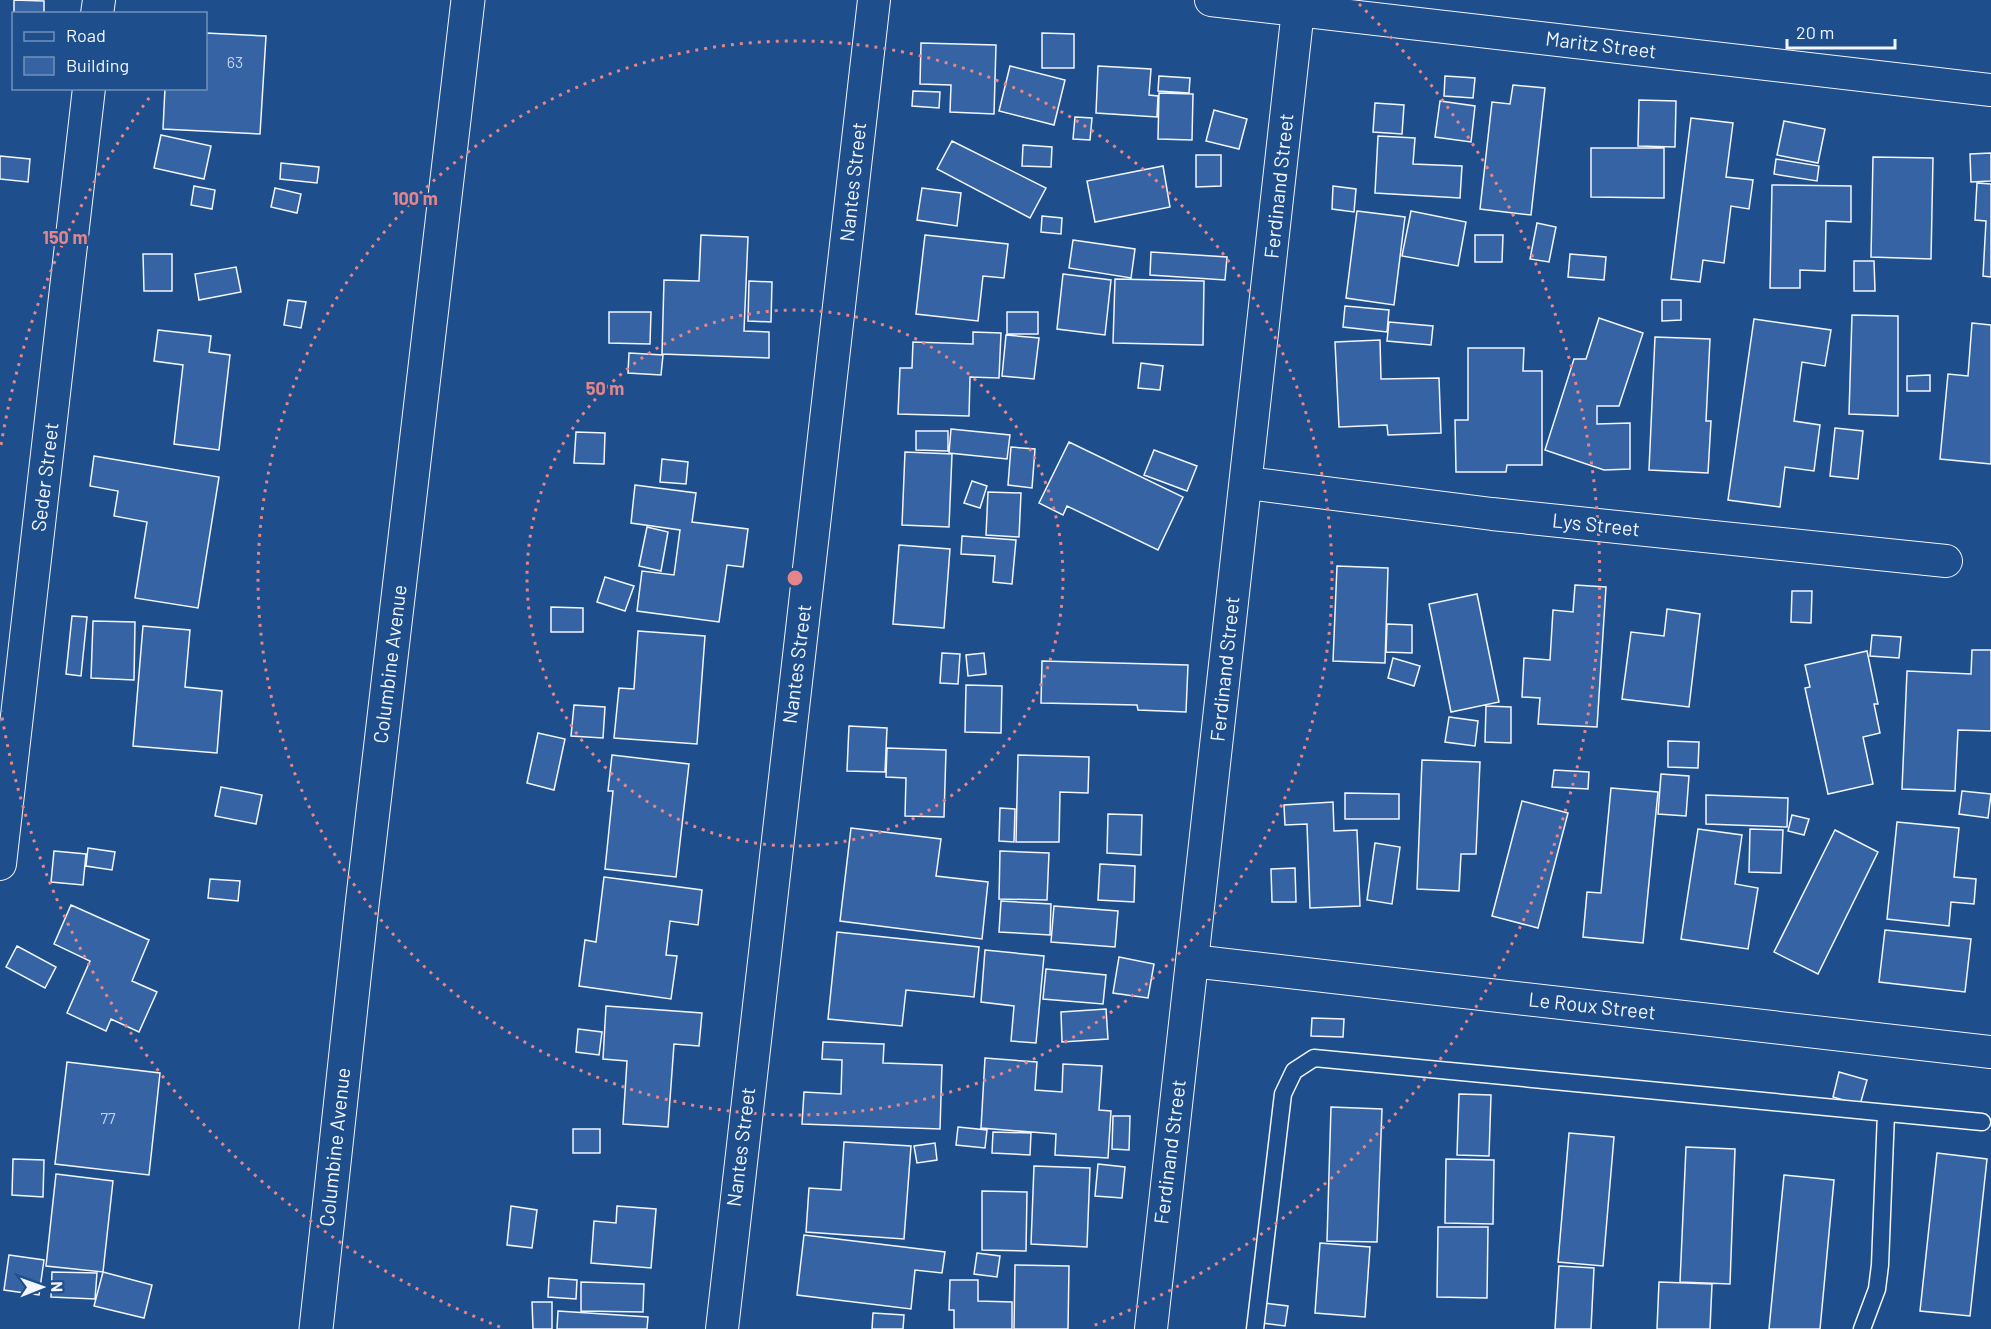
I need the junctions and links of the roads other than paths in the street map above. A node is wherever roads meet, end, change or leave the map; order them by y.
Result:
1 (468, 0) edge
2 (874, 0) edge
3 (1211, 0) edge
4 (1298, 10) junction
5 (89, 90) edge
6 (1991, 90) edge
7 (1246, 483) junction
8 (1946, 561) dead end
9 (0, 864) edge
10 (1192, 961) junction
11 (1991, 1052) edge
12 (1886, 1113) junction
13 (1982, 1122) dead end
14 (316, 1329) edge
15 (722, 1329) edge
16 (1151, 1329) edge
17 (1255, 1329) edge
18 (1862, 1329) edge

1 - 14 main road, Columbine Avenue
2 - 15 street, Nantes Street
3 - 4 street, Maritz Street
4 - 6 street, Maritz Street
4 - 7 street, Ferdinand Street
5 - 9 street, Seder Street
7 - 8 street, Lys Street
7 - 10 street, Ferdinand Street
10 - 11 street, Le Roux Street
10 - 16 street, Ferdinand Street
12 - 13 lane
12 - 17 lane
12 - 18 lane

